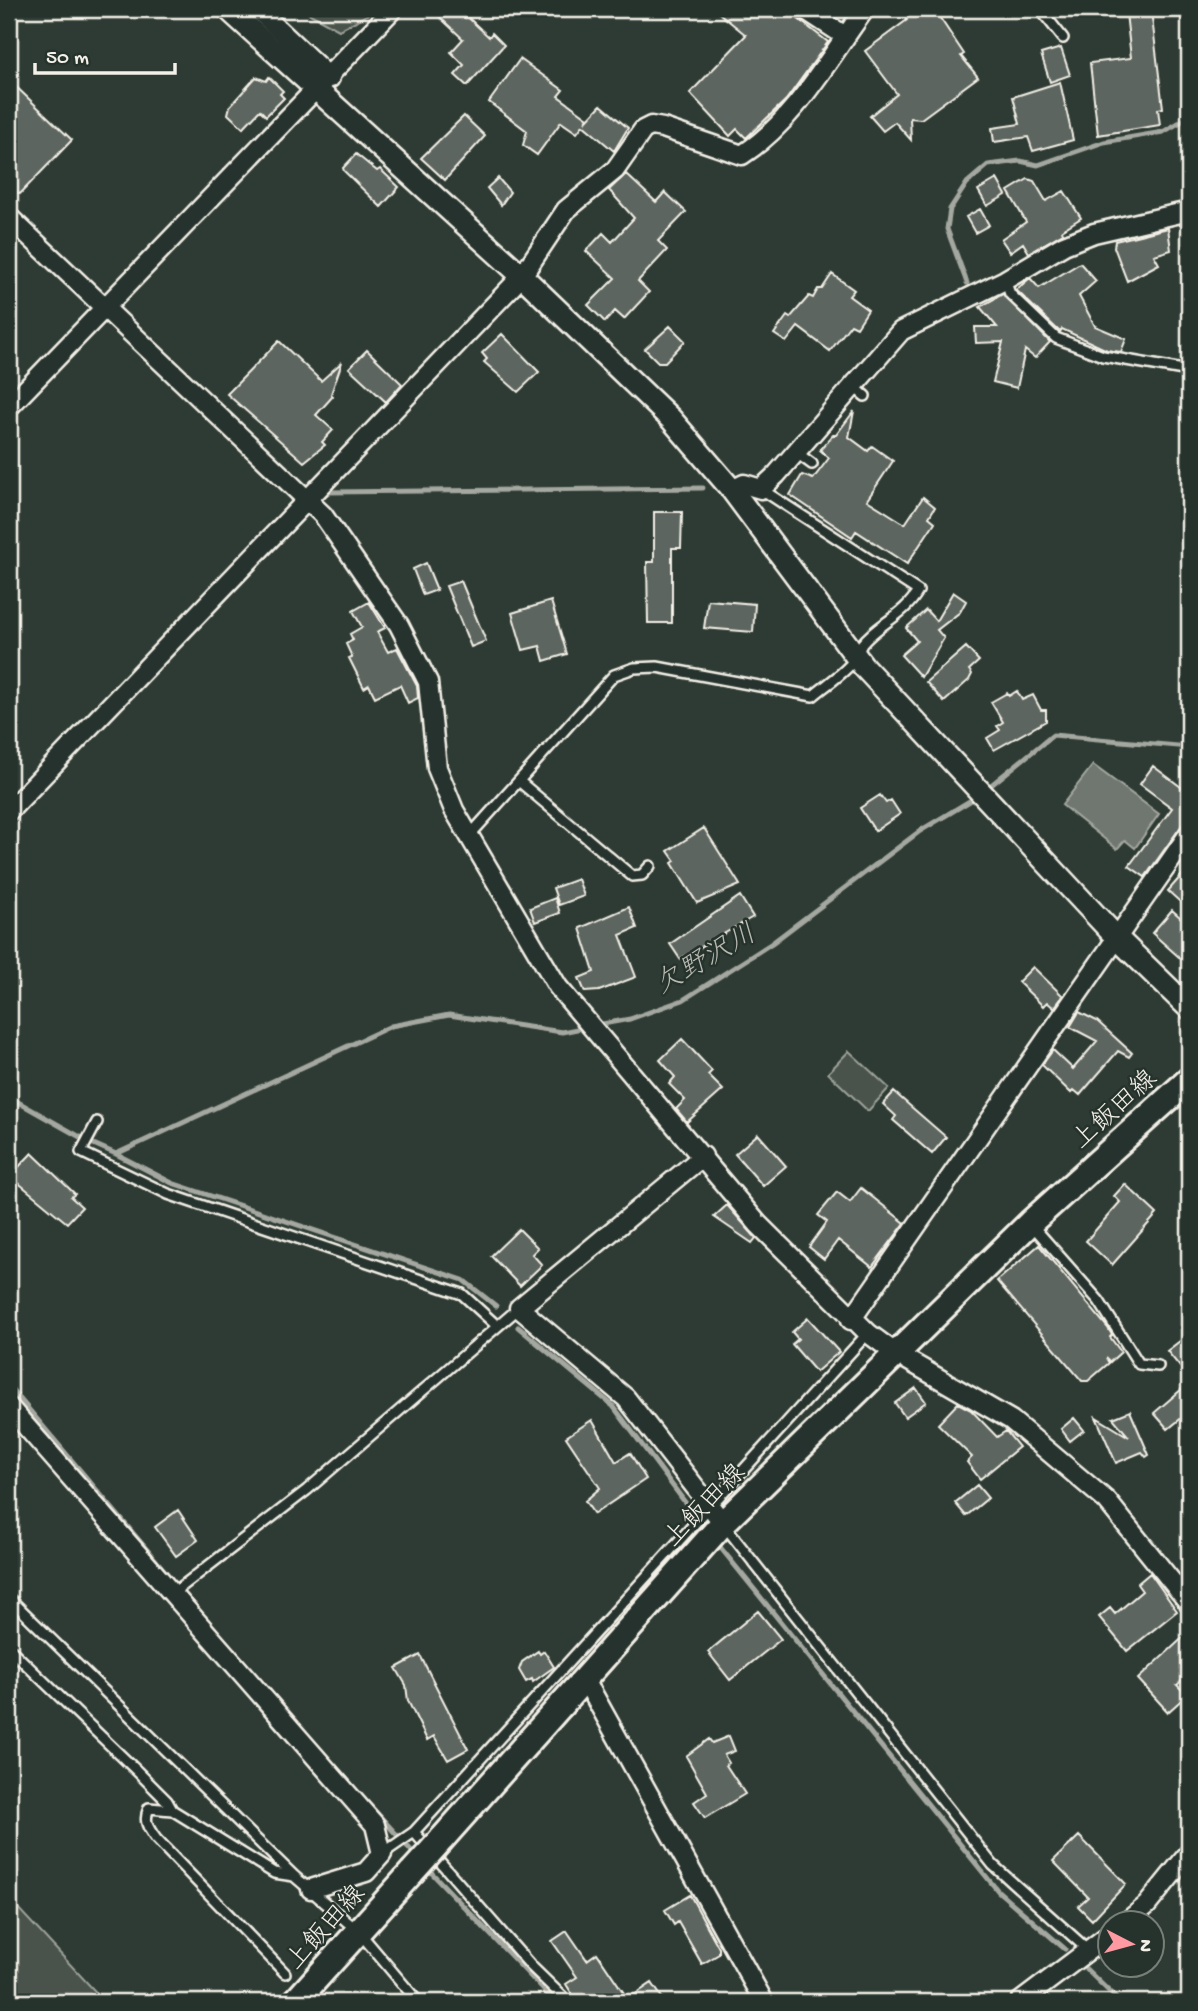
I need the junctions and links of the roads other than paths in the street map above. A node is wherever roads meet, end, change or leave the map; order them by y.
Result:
1 (228, 9) edge
2 (257, 9) edge
3 (393, 9) edge
4 (804, 9) edge
5 (864, 9) edge
6 (1040, 9) edge
7 (845, 36) junction
8 (1063, 38) dead end
9 (323, 84) junction
10 (1189, 211) edge
11 (9, 217) edge
12 (522, 276) junction
13 (1005, 280) junction
14 (103, 309) junction
15 (1189, 370) edge
16 (9, 407) edge
17 (761, 489) junction
18 (732, 490) junction
19 (307, 500) junction
20 (857, 657) junction
21 (520, 782) junction
22 (9, 811) edge
23 (1189, 834) edge
24 (470, 835) junction
25 (650, 866) dead end
26 (1117, 938) junction
27 (1189, 1008) edge
28 (1189, 1080) edge
29 (95, 1126) dead end
30 (703, 1156) junction
31 (1030, 1223) junction
32 (519, 1308) junction
33 (851, 1320) junction
34 (496, 1325) junction
35 (868, 1333) junction
36 (895, 1353) junction
37 (1158, 1366) dead end
38 (9, 1407) edge
39 (717, 1516) junction
40 (171, 1594) junction
41 (9, 1598) edge
42 (1189, 1603) edge
43 (9, 1648) edge
44 (592, 1692) dead end
45 (172, 1810) junction
46 (414, 1832) junction
47 (1189, 1853) edge
48 (382, 1854) junction
49 (294, 1876) junction
50 (311, 1889) junction
51 (1141, 1910) edge
52 (359, 1932) junction
53 (1096, 1944) edge
54 (1088, 1950) junction
55 (285, 1973) dead end
56 (295, 2002) edge
57 (418, 2002) edge
58 (568, 2002) edge
59 (764, 2002) edge
60 (1020, 2002) edge

1 - 9 street
2 - 9 street
3 - 9 street
4 - 7 street
5 - 7 street
6 - 8 lane
7 - 12 street
9 - 12 street
9 - 14 street
10 - 13 street
11 - 14 street
12 - 18 street
12 - 19 street
13 - 15 lane
13 - 17 street
14 - 16 street
14 - 19 street
17 - 18 street
17 - 20 lane
18 - 20 street
19 - 22 street
19 - 24 street
20 - 21 lane
20 - 26 street
21 - 24 lane
21 - 25 lane
23 - 26 street
24 - 30 street
26 - 27 street
26 - 33 street
28 - 31 main road, 上飯田線
29 - 34 lane
30 - 32 street
30 - 33 street
31 - 36 main road, 上飯田線
31 - 37 lane
32 - 34 lane
32 - 39 street
33 - 35 street
34 - 40 lane
35 - 36 street
35 - 39 lane
36 - 39 main road, 上飯田線
36 - 42 street
38 - 40 street
39 - 46 lane
39 - 52 main road, 上飯田線, bridge
39 - 54 lane
40 - 48 street
41 - 49 lane
43 - 45 lane
44 - 59 street
45 - 49 lane
45 - 55 lane
46 - 48 lane
46 - 58 lane
47 - 51 street
48 - 50 street
49 - 50 lane
50 - 52 lane
52 - 56 main road, 上飯田線
52 - 57 lane
53 - 54 street
54 - 60 street

